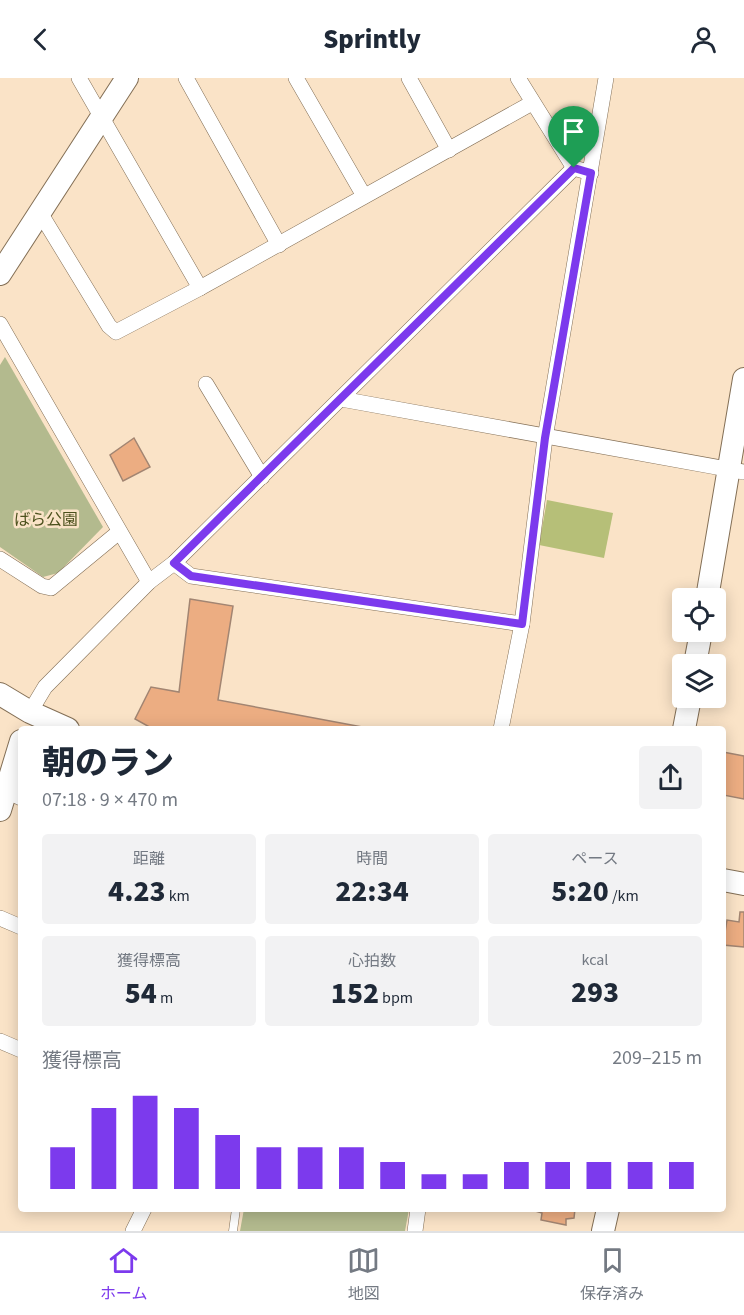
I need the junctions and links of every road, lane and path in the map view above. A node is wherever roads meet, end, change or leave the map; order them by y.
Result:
1 (79, 78) edge
2 (127, 78) edge
3 (186, 78) edge
4 (296, 78) edge
5 (409, 78) edge
6 (518, 78) edge
7 (606, 78) edge
8 (532, 102) junction
9 (102, 118) junction
10 (449, 150) junction
11 (574, 168) junction
12 (591, 173) junction
13 (364, 196) junction
14 (39, 211) junction
15 (279, 245) junction
16 (0, 274) edge
17 (200, 288) junction
18 (0, 324) edge
19 (744, 379) edge
20 (206, 384) dead end
21 (341, 399) junction
22 (545, 438) junction
23 (736, 470) edge
24 (262, 477) junction
25 (119, 532) junction
26 (0, 559) edge
27 (174, 563) junction
28 (149, 582) junction
29 (709, 588) edge
30 (522, 624) junction
31 (0, 694) edge
32 (688, 708) edge
33 (27, 721) edge
34 (53, 726) edge
35 (502, 726) edge
36 (685, 726) edge
37 (18, 756) edge
38 (9, 799) edge
39 (726, 881) edge
40 (744, 884) edge
41 (0, 918) edge
42 (18, 926) edge
43 (0, 1041) edge
44 (18, 1049) edge
45 (142, 1212) edge
46 (236, 1212) edge
47 (418, 1212) edge
48 (607, 1212) edge
49 (133, 1231) edge
50 (233, 1231) edge
51 (415, 1231) edge
52 (603, 1231) edge

1 - 9 street
2 - 9 street
3 - 15 street
4 - 13 street
5 - 10 street
6 - 8 street
7 - 12 street
8 - 10 street
8 - 11 street
9 - 14 street
9 - 17 street
10 - 13 street
11 - 12 street
11 - 21 street
12 - 22 street
13 - 15 street
14 - 16 street
14 - 17 street
15 - 17 street
18 - 25 street
19 - 23 street
20 - 24 street
21 - 22 street
21 - 24 street
22 - 23 street
22 - 30 street
23 - 29 street
24 - 27 street
25 - 26 street
25 - 28 street
27 - 28 street
27 - 30 street
28 - 33 street
30 - 35 street
31 - 33 street
32 - 36 street
33 - 34 street
37 - 38 street
39 - 40 street
41 - 42 street
43 - 44 street
45 - 49 street
46 - 50 lane
47 - 51 street
48 - 52 street

